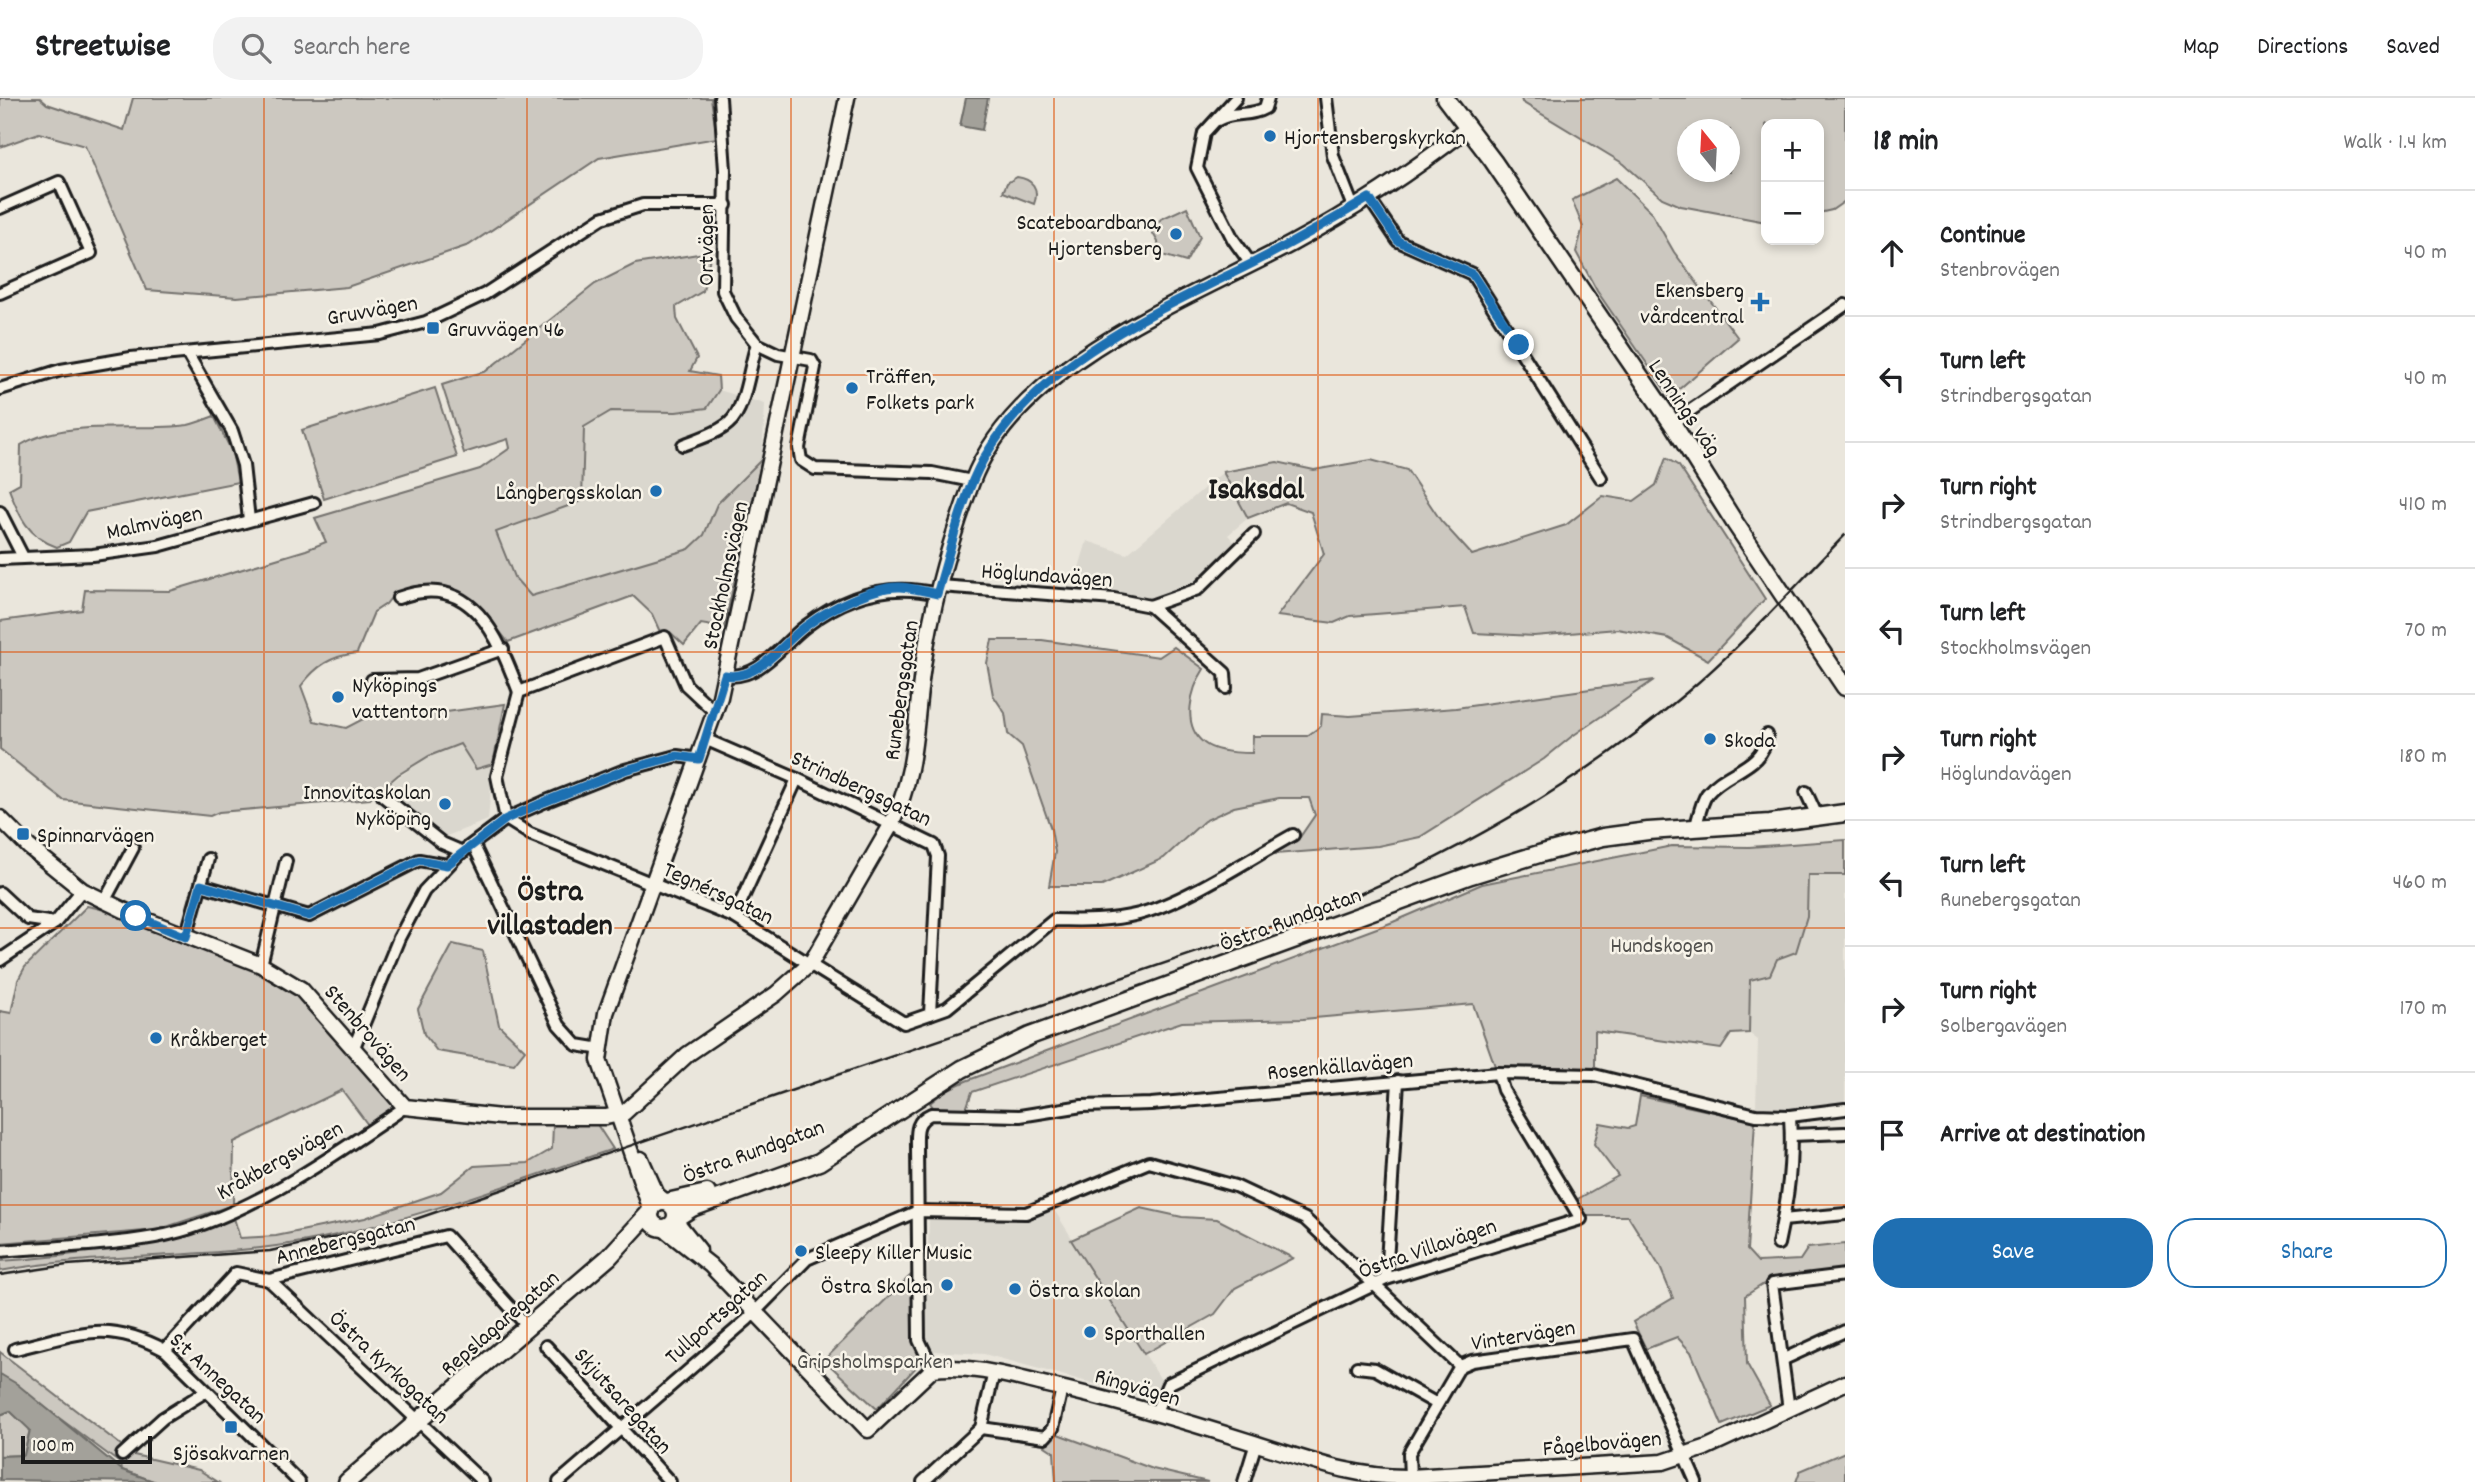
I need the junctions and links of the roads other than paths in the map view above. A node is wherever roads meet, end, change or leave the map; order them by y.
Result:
1 (720, 98) edge
2 (847, 98) edge
3 (1236, 98) edge
4 (1268, 98) edge
5 (1326, 98) edge
6 (1446, 98) edge
7 (1215, 122) junction
8 (1468, 128) junction
9 (1369, 198) junction
10 (726, 205) junction
11 (0, 208) edge
12 (1353, 208) junction
13 (1251, 264) junction
14 (0, 293) edge
15 (1845, 305) edge
16 (757, 344) junction
17 (187, 353) junction
18 (794, 356) junction
19 (0, 389) edge
20 (1672, 423) junction
21 (683, 445) dead end
22 (1601, 478) dead end
23 (972, 481) junction
24 (314, 503) dead end
25 (0, 512) edge
26 (249, 520) junction
27 (1254, 534) dead end
28 (23, 557) junction
29 (0, 559) edge
30 (939, 590) junction
31 (398, 598) dead end
32 (1150, 607) junction
33 (503, 649) junction
34 (725, 675) junction
35 (372, 680) dead end
36 (1843, 684) edge
37 (1226, 688) dead end
38 (519, 692) junction
39 (716, 713) junction
40 (1767, 735) dead end
41 (707, 740) junction
42 (699, 759) junction
43 (797, 779) junction
44 (1806, 792) dead end
45 (383, 796) dead end
46 (1845, 807) edge
47 (1817, 816) junction
48 (0, 818) edge
49 (506, 819) junction
50 (1844, 820) edge
51 (1770, 822) junction
52 (891, 825) junction
53 (1696, 826) junction
54 (1293, 835) dead end
55 (474, 846) junction
56 (133, 848) dead end
57 (463, 852) junction
58 (208, 859) dead end
59 (286, 861) dead end
60 (447, 865) junction
61 (650, 884) junction
62 (201, 885) junction
63 (82, 890) junction
64 (0, 893) edge
65 (104, 902) junction
66 (276, 905) junction
67 (734, 917) junction
68 (55, 923) junction
69 (186, 937) junction
70 (0, 960) edge
71 (811, 963) junction
72 (261, 965) junction
73 (930, 1014) junction
74 (354, 1047) junction
75 (601, 1049) junction
76 (1497, 1073) junction
77 (1398, 1081) junction
78 (405, 1107) junction
79 (1845, 1109) edge
80 (620, 1114) junction
81 (1790, 1116) junction
82 (1845, 1133) edge
83 (1791, 1135) junction
84 (918, 1211) junction
85 (1845, 1214) edge
86 (663, 1215) junction
87 (1783, 1220) junction
88 (1778, 1244) dead end
89 (0, 1251) edge
90 (1845, 1275) edge
91 (1386, 1279) junction
92 (269, 1280) junction
93 (1373, 1286) junction
94 (755, 1312) junction
95 (528, 1327) junction
96 (1845, 1331) edge
97 (546, 1346) dead end
98 (15, 1349) dead end
99 (165, 1350) junction
100 (1784, 1359) junction
101 (1460, 1366) junction
102 (1357, 1367) dead end
103 (933, 1369) junction
104 (994, 1372) junction
105 (1845, 1383) edge
106 (1062, 1388) junction
107 (205, 1392) junction
108 (1437, 1405) junction
109 (1789, 1410) junction
110 (1155, 1414) junction
111 (418, 1422) junction
112 (981, 1428) junction
113 (621, 1429) junction
114 (1255, 1443) junction
115 (122, 1455) dead end
116 (1686, 1455) junction
117 (1410, 1479) edge
118 (299, 1482) edge
119 (347, 1482) edge
120 (358, 1482) edge
121 (483, 1482) edge
122 (559, 1482) edge
123 (670, 1482) edge
124 (923, 1482) edge
125 (1244, 1482) edge
126 (1696, 1482) edge

1 - 10 street, Ortvägen
2 - 18 street, Stockholmsvägen
3 - 7 street
4 - 7 street
5 - 12 street
6 - 8 main road, Lennings väg
7 - 13 street
8 - 9 street, Runebergsgatan
8 - 20 main road, Lennings väg
9 - 12 street, Runebergsgatan
9 - 22 street
10 - 16 street, Ortvägen
10 - 17 street, Gruvvägen
11 - 14 street
12 - 13 street, Runebergsgatan
13 - 23 street, Runebergsgatan
15 - 20 street
16 - 18 street
16 - 21 street
17 - 19 street, Gruvvägen
17 - 26 street
18 - 23 street
18 - 34 street, Stockholmsvägen
20 - 36 main road, Lennings väg
23 - 30 street, Runebergsgatan
24 - 26 street, Malmvägen
25 - 28 street
26 - 28 street, Malmvägen
27 - 32 street
28 - 29 street, Malmvägen
30 - 32 street, Höglundavägen
30 - 34 street, Höglundavägen
30 - 52 street, Runebergsgatan
31 - 33 street
32 - 37 street, Höglundavägen
33 - 35 street
33 - 38 street
34 - 39 street, Stockholmsvägen
38 - 39 street
38 - 49 street
39 - 41 street, Stockholmsvägen
40 - 53 street
41 - 42 street, Stockholmsvägen
41 - 43 street, Strindbergsgatan
42 - 49 street
42 - 61 street, Stockholmsvägen
43 - 52 street, Strindbergsgatan
43 - 67 street
44 - 47 street
45 - 57 street
46 - 47 main road
47 - 50 main road, Östra Rundgatan
47 - 51 main road, Östra Rundgatan
48 - 63 street, Stenbrovägen
49 - 55 street
49 - 61 street, Tegnérsgatan
50 - 51 main road, Östra Rundgatan
51 - 53 main road, Östra Rundgatan
52 - 71 street, Runebergsgatan
52 - 73 street, Strindbergsgatan
53 - 86 main road, Östra Rundgatan
54 - 73 street
55 - 57 street
55 - 75 street
56 - 65 street
57 - 60 street
58 - 62 street
59 - 66 street
60 - 66 street
60 - 74 street
61 - 67 street, Tegnérsgatan
61 - 75 street, Stockholmsvägen
62 - 66 street
62 - 69 street
63 - 65 street, Stenbrovägen
63 - 68 street
64 - 68 street
65 - 69 street, Stenbrovägen
66 - 72 street
67 - 71 street, Tegnérsgatan
68 - 70 street
69 - 72 street, Stenbrovägen
71 - 73 street, Tegnérsgatan
71 - 80 street, Runebergsgatan
72 - 74 street, Stenbrovägen
74 - 78 street, Stenbrovägen
75 - 80 street
76 - 77 street, Rosenkällavägen
76 - 81 street, Rosenkällavägen
76 - 91 street, Östra Villavägen
77 - 84 street, Rosenkällavägen
77 - 91 street
78 - 80 street, Stenbrovägen
78 - 89 street, Kråkbergsvägen
79 - 81 street, Rosenkällavägen
80 - 86 street
81 - 83 street
82 - 83 street
83 - 87 street
84 - 93 street
84 - 94 street, Tullportsgatan
84 - 103 street, Rosenkällavägen
85 - 87 street
86 - 94 street
86 - 95 main road, Repslagaregatan
87 - 88 street
90 - 100 street
91 - 93 street, Östra Villavägen
92 - 95 street, Annebergsgatan
92 - 99 street, Annebergsgatan
92 - 111 street, Östra Kyrkogatan
93 - 101 street
93 - 110 street, Östra Villavägen
94 - 103 street
94 - 113 street, Tullportsgatan
95 - 111 main road, Repslagaregatan
96 - 100 street
97 - 113 street, Skjutsaregatan
98 - 99 street, S:t Annegatan
99 - 107 street, S:t Annegatan
100 - 109 street
101 - 108 street, Vintervägen
101 - 116 street, Vintervägen
102 - 108 street
103 - 104 street, Ringvägen
104 - 106 street, Ringvägen
104 - 112 street
105 - 109 street, Fågelbovägen
106 - 110 street, Ringvägen
106 - 112 street
107 - 115 street
107 - 118 street, S:t Annegatan
108 - 117 street, Vintervägen
109 - 116 street, Fågelbovägen
110 - 114 street, Ringvägen
111 - 119 main road, Repslagaregatan
111 - 120 main road, Repslagaregatan
111 - 121 street, Östra Kyrkogatan
112 - 124 street
113 - 122 street, Tullportsgatan
113 - 123 street, Skjutsaregatan
114 - 117 street, Ringvägen
114 - 125 street
116 - 117 street, Fågelbovägen
116 - 126 street

